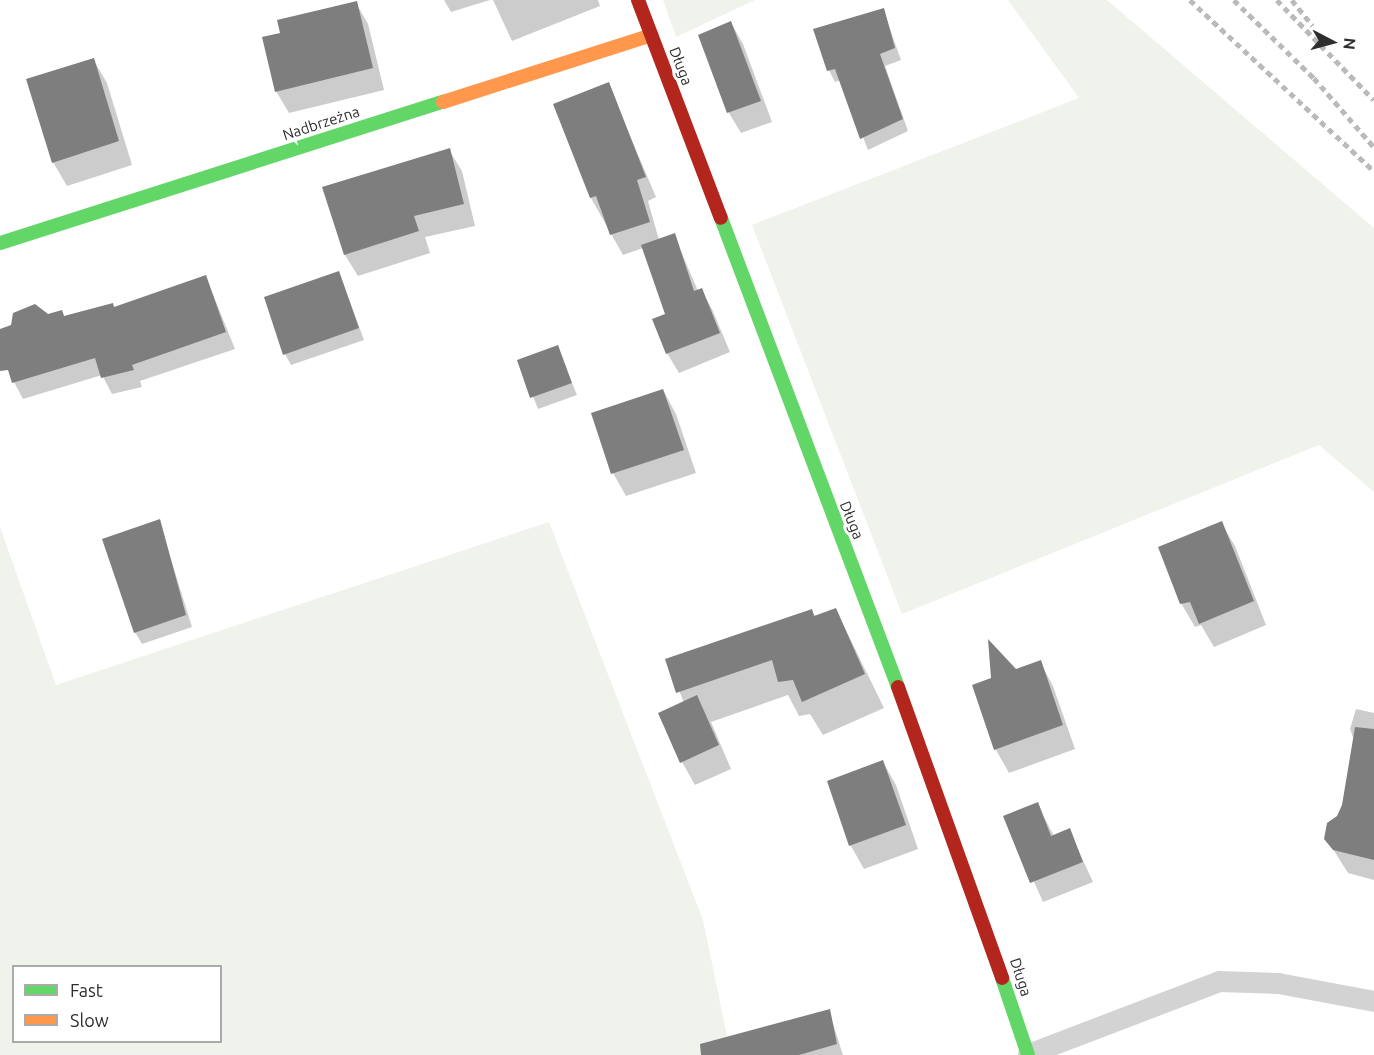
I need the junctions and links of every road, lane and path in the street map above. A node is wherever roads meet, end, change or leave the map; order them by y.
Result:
1 (638, 0) edge
2 (652, 35) junction
3 (0, 243) edge
4 (1374, 1000) edge
5 (1028, 1055) edge

1 - 2 street, Długa
2 - 3 street, Nadbrzeżna
2 - 5 street, Długa
4 - 5 lane

